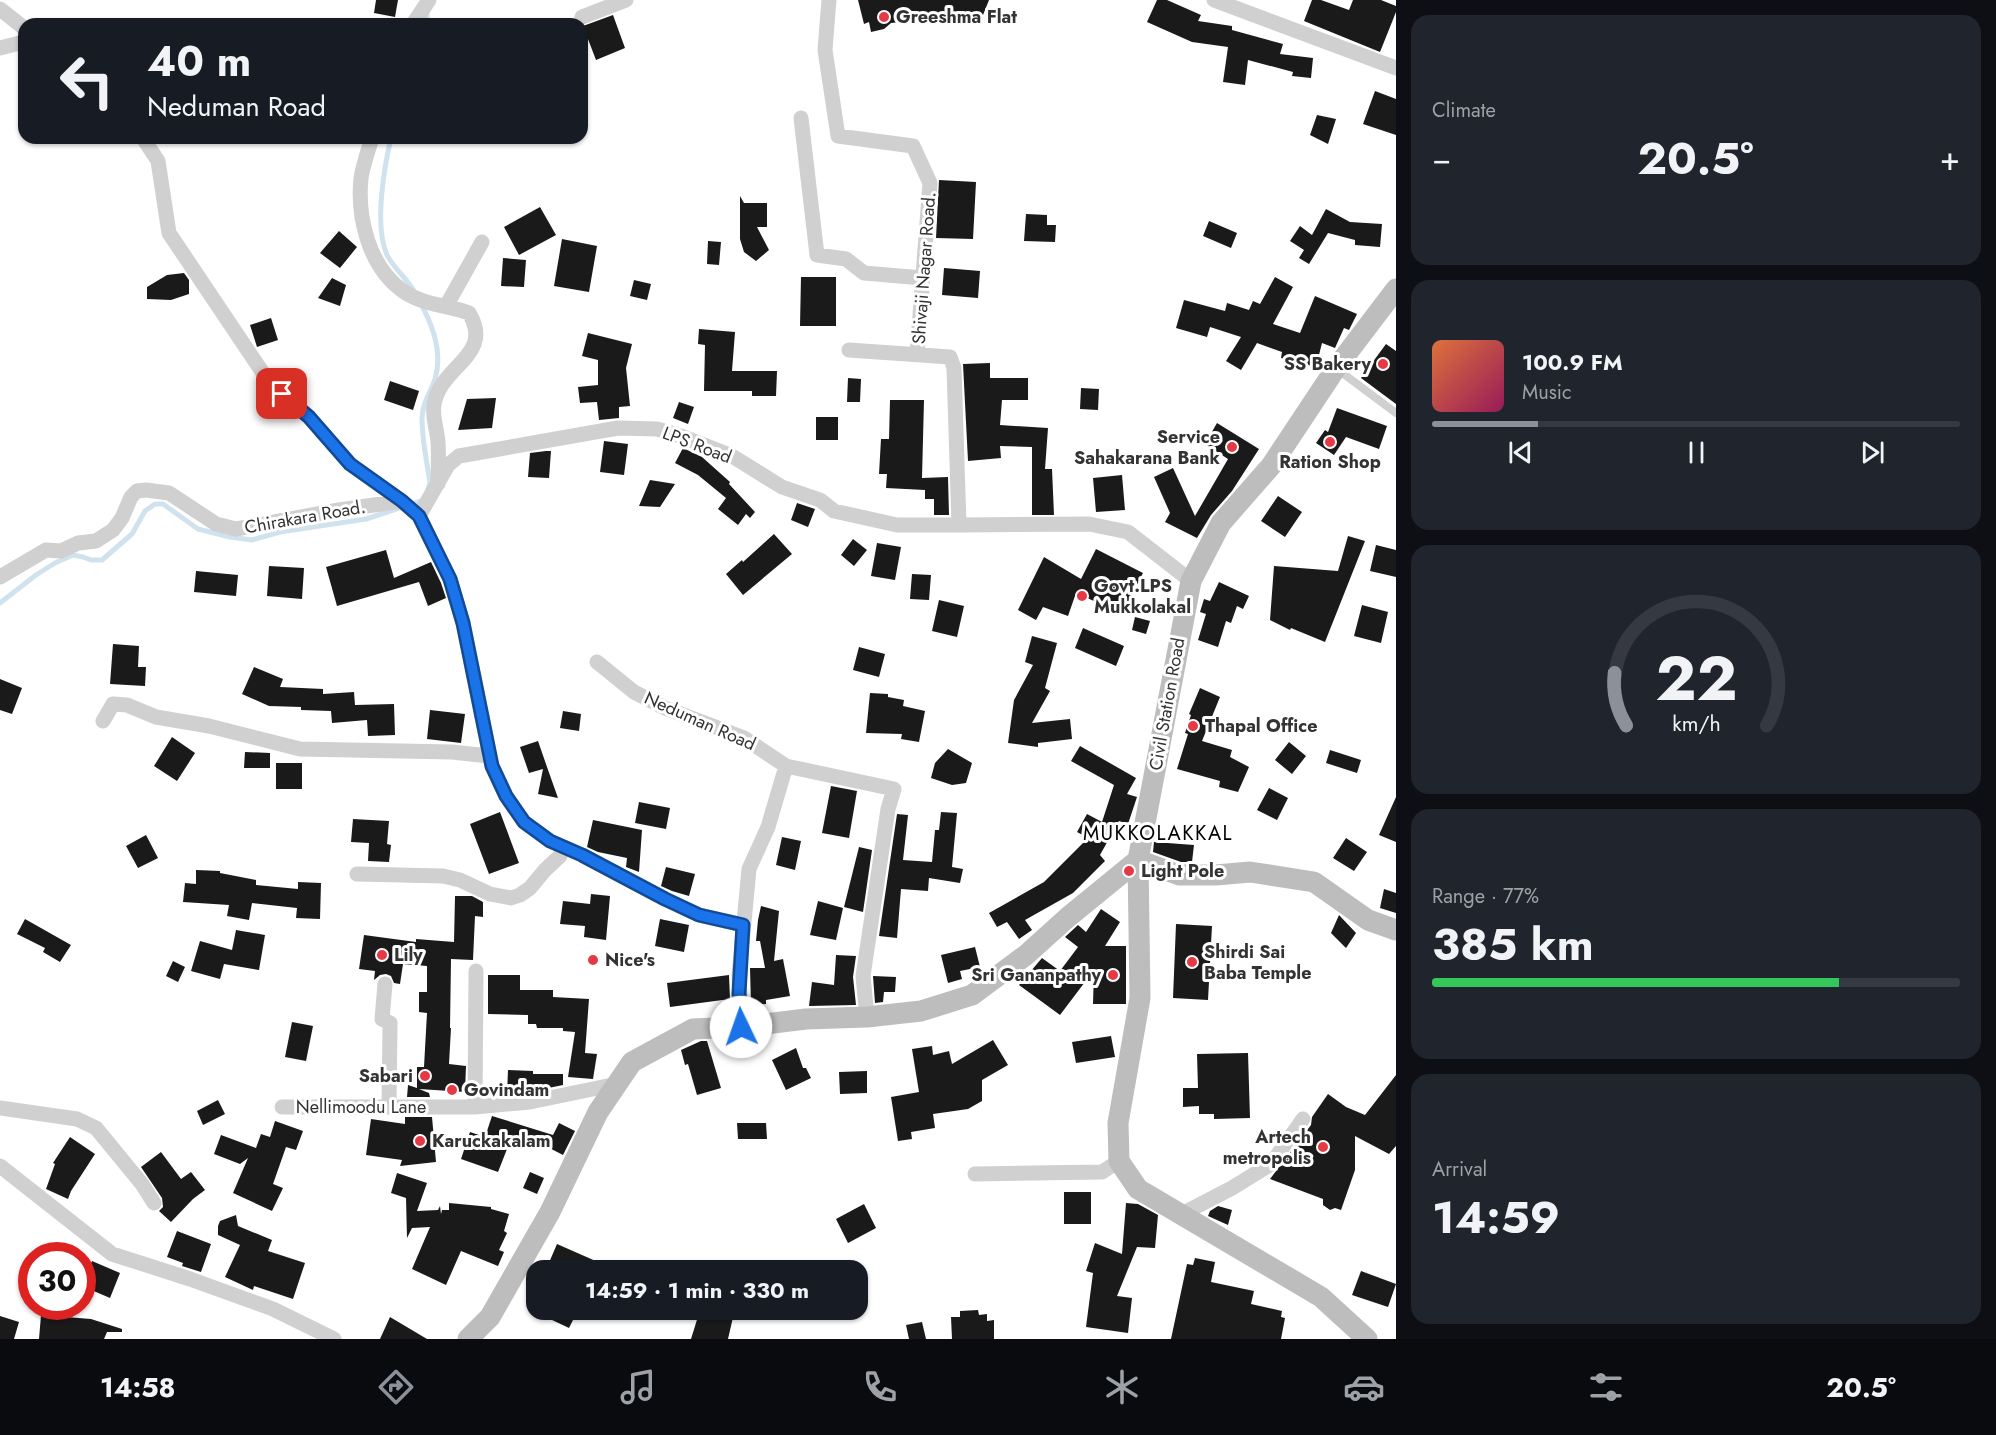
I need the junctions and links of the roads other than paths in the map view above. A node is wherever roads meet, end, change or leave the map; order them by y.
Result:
1 (429, 0) edge
2 (626, 0) edge
3 (829, 0) edge
4 (1214, 0) edge
5 (0, 9) edge
6 (582, 16) dead end
7 (417, 18) edge
8 (18, 23) edge
9 (18, 44) edge
10 (0, 48) edge
11 (1396, 68) edge
12 (801, 118) dead end
13 (147, 144) edge
14 (370, 144) edge
15 (482, 242) dead end
16 (923, 278) junction
17 (1396, 289) edge
18 (448, 307) junction
19 (849, 350) dead end
20 (917, 355) junction
21 (1336, 368) junction
22 (1396, 413) edge
23 (438, 484) junction
24 (402, 501) junction
25 (419, 516) junction
26 (959, 525) junction
27 (0, 577) edge
28 (1191, 581) junction
29 (597, 662) dead end
30 (103, 721) dead end
31 (489, 756) junction
32 (786, 766) junction
33 (562, 847) junction
34 (1138, 860) junction
35 (357, 874) dead end
36 (743, 925) junction
37 (1396, 930) edge
38 (476, 971) dead end
39 (385, 984) dead end
40 (867, 1017) junction
41 (741, 1027) junction
42 (617, 1084) junction
43 (282, 1107) dead end
44 (389, 1107) junction
45 (475, 1107) junction
46 (0, 1108) edge
47 (1303, 1119) dead end
48 (1119, 1161) junction
49 (0, 1166) edge
50 (975, 1174) dead end
51 (154, 1203) dead end
52 (1180, 1215) junction
53 (334, 1339) edge
54 (468, 1339) edge
55 (1367, 1339) edge

1 - 7 street
2 - 6 street
3 - 16 street, Shivaji Nagar Road.
4 - 11 street
5 - 8 street
9 - 10 street
12 - 16 street
13 - 24 street
14 - 18 street
15 - 18 street
16 - 20 street, Shivaji Nagar Road.
17 - 21 main road, Civil Station Road
18 - 23 street
19 - 20 street
20 - 26 street
21 - 22 lane
21 - 28 main road, Civil Station Road
23 - 25 street, LPS Road
23 - 26 street, LPS Road
24 - 25 street
24 - 27 street, Chirakara Road.
25 - 31 street
26 - 28 street, LPS Road
28 - 34 main road, Civil Station Road
29 - 32 street, Neduman Road
30 - 31 street
31 - 33 street
32 - 36 street
32 - 40 street
33 - 35 street
33 - 36 street
34 - 37 main road
34 - 40 main road
34 - 48 main road, Civil Station Road
36 - 41 street
38 - 45 street
39 - 44 street
40 - 41 main road
41 - 42 main road
42 - 45 street, Nellimoodu Lane
42 - 54 main road
43 - 44 street, Nellimoodu Lane
44 - 45 street, Nellimoodu Lane
46 - 51 street
47 - 52 street
48 - 50 street
48 - 52 main road
49 - 53 street
52 - 55 main road

